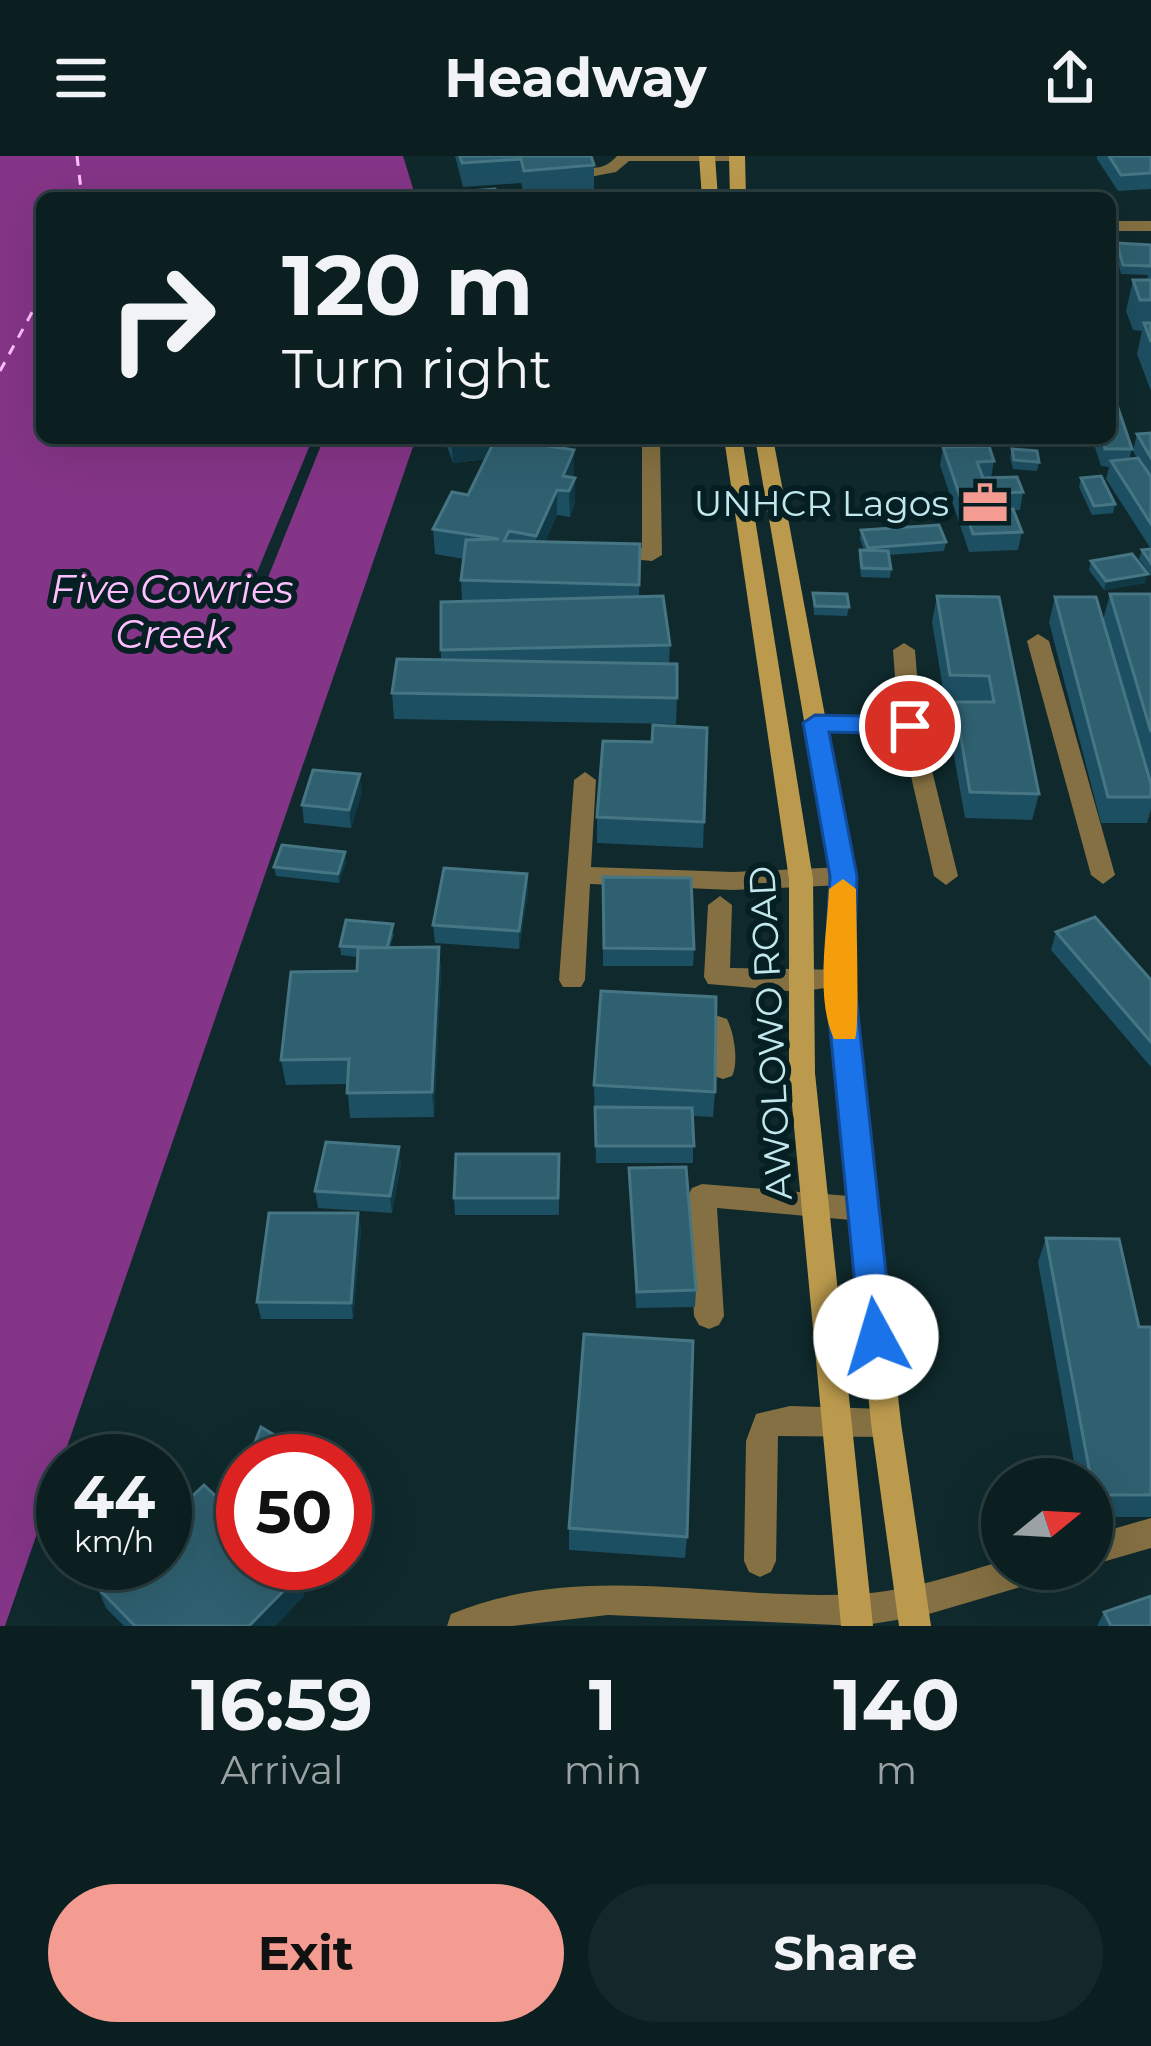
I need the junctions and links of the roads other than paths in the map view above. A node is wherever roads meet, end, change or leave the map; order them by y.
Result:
1 (625, 156) edge
2 (675, 156) edge
3 (707, 156) edge
4 (737, 156) edge
5 (567, 164) edge
6 (710, 192) edge
7 (739, 192) edge
8 (1116, 226) edge
9 (1151, 226) edge
10 (651, 444) edge
11 (735, 444) edge
12 (765, 444) edge
13 (585, 550) edge
14 (1037, 641) dead end
15 (904, 650) dead end
16 (815, 723) junction
17 (910, 726) junction
18 (585, 780) dead end
19 (579, 875) junction
20 (1102, 875) dead end
21 (843, 876) junction
22 (946, 876) dead end
23 (801, 879) junction
24 (720, 904) dead end
25 (840, 977) junction
26 (572, 980) dead end
27 (800, 982) junction
28 (718, 1026) edge
29 (723, 1069) dead end
30 (816, 1208) junction
31 (862, 1209) junction
32 (710, 1316) dead end
33 (836, 1420) junction
34 (886, 1423) junction
35 (1151, 1533) edge
36 (1113, 1544) edge
37 (760, 1561) dead end
38 (981, 1587) edge
39 (914, 1614) edge
40 (856, 1618) edge
41 (463, 1626) edge

1 - 2 street
1 - 5 street
2 - 3 street
3 - 4 street
3 - 6 main road
4 - 7 main road
8 - 9 street
10 - 13 street
11 - 23 main road, AWOLOWO ROAD
12 - 16 main road, AWOLOWO ROAD
14 - 20 street
15 - 17 street
16 - 17 street
16 - 21 main road, AWOLOWO ROAD
17 - 22 street
18 - 19 street
19 - 23 street
19 - 26 street
21 - 23 street
21 - 25 main road, AWOLOWO ROAD
23 - 27 main road, AWOLOWO ROAD
24 - 27 street
25 - 27 street
25 - 31 main road, AWOLOWO ROAD
27 - 30 main road, AWOLOWO ROAD
28 - 29 street
30 - 31 street
30 - 32 street
30 - 33 main road, AWOLOWO ROAD
31 - 34 main road, AWOLOWO ROAD
33 - 34 street
33 - 37 street
33 - 40 main road, AWOLOWO ROAD
34 - 39 main road, AWOLOWO ROAD
35 - 36 street
38 - 39 street
39 - 40 street
40 - 41 street

